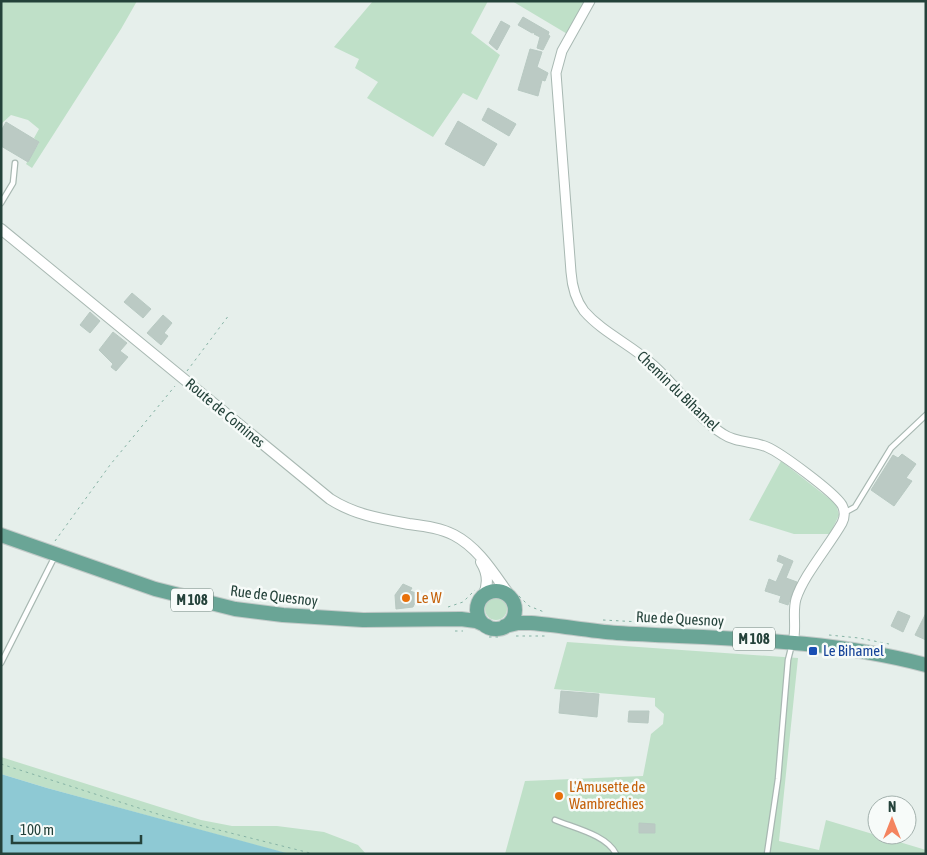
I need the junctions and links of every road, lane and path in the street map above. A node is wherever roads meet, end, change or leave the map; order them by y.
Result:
1 (590, 1) edge
2 (14, 163) dead end
3 (1, 203) edge
4 (1, 229) edge
5 (230, 315) dead end
6 (182, 377) junction
7 (926, 415) edge
8 (844, 513) junction
9 (1, 535) edge
10 (473, 549) junction
11 (51, 553) junction
12 (480, 594) junction
13 (513, 596) junction
14 (547, 613) dead end
15 (439, 614) junction
16 (603, 620) dead end
17 (645, 623) dead end
18 (487, 626) junction
19 (505, 626) junction
20 (580, 629) junction
21 (827, 635) dead end
22 (793, 642) junction
23 (892, 645) dead end
24 (1, 663) edge
25 (926, 665) edge
26 (1, 764) edge
27 (555, 820) dead end
28 (314, 854) edge
29 (616, 854) edge
30 (768, 854) edge

1 - 8 street, Chemin du Bihamel
2 - 3 lane
4 - 6 street, Route de Comines
5 - 6 path
6 - 10 street, Route de Comines
6 - 11 path
7 - 8 lane
8 - 22 street
9 - 11 main road, Rue de Quesnoy / M 108
10 - 12 street, Route de Comines
10 - 13 street, Route de Comines
11 - 15 main road, Rue de Quesnoy / M 108
11 - 24 lane
12 - 13 main road
12 - 15 main road, Rue de Quesnoy / M 108
12 - 15 path
12 - 18 main road
13 - 14 path
13 - 19 main road
13 - 20 main road, Rue de Quesnoy / M 108
15 - 18 main road, Rue de Quesnoy / M 108
16 - 17 path
18 - 19 main road
19 - 20 main road, Rue de Quesnoy / M 108
20 - 22 main road, Rue de Quesnoy / M 108
21 - 23 path
22 - 25 main road, Rue de Quesnoy / M 108
22 - 30 lane
26 - 28 path
27 - 29 lane

